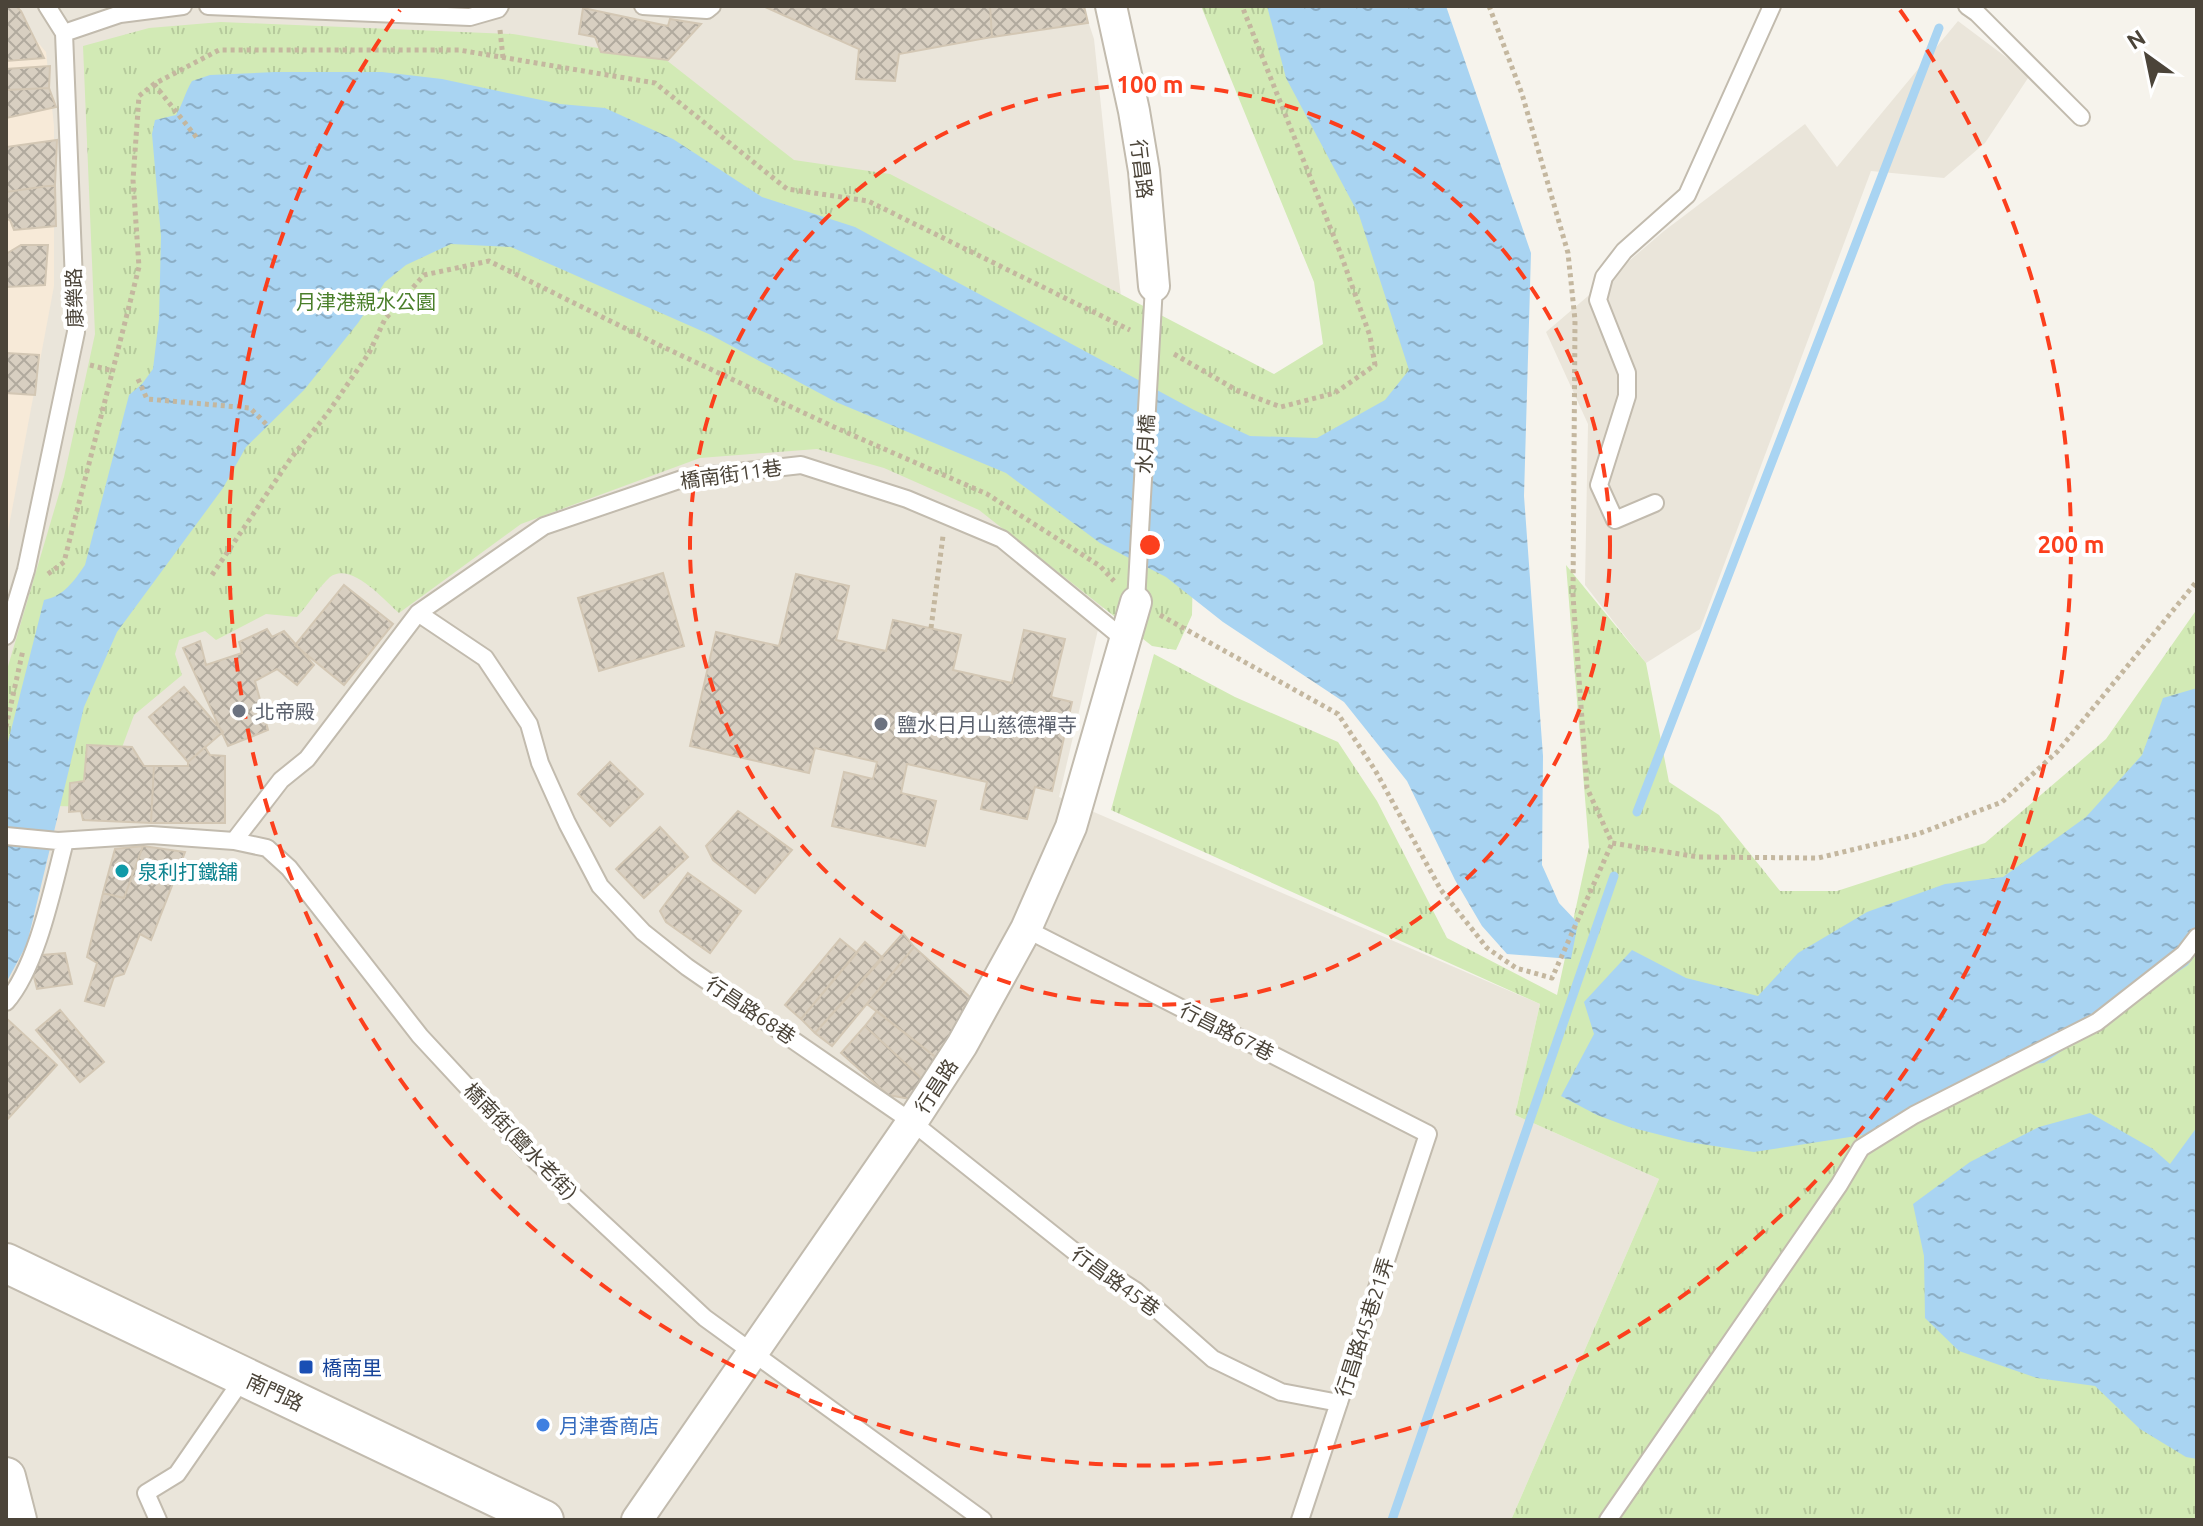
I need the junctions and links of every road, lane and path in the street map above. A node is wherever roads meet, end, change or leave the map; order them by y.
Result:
1 (47, 6) edge
2 (183, 6) edge
3 (208, 6) edge
4 (500, 6) edge
5 (643, 6) edge
6 (712, 6) edge
7 (1111, 6) edge
8 (1242, 6) edge
9 (1489, 6) edge
10 (1772, 6) edge
11 (1967, 6) edge
12 (64, 33) junction
13 (154, 84) junction
14 (2081, 117) dead end
15 (197, 138) dead end
16 (1154, 286) joint
17 (1150, 341) junction
18 (138, 379) dead end
19 (267, 425) dead end
20 (1655, 503) dead end
21 (947, 516) junction
22 (212, 575) dead end
23 (2197, 581) edge
24 (39, 582) dead end
25 (1136, 602) junction
26 (418, 613) junction
27 (931, 628) dead end
28 (6, 636) edge
29 (26, 640) dead end
30 (1125, 640) junction
31 (6, 727) edge
32 (6, 836) edge
33 (61, 841) junction
34 (234, 841) junction
35 (1612, 843) junction
36 (1026, 929) junction
37 (2197, 937) edge
38 (6, 1002) edge
39 (912, 1122) junction
40 (1428, 1134) joint
41 (6, 1263) edge
42 (754, 1351) junction
43 (244, 1377) junction
44 (1339, 1403) junction
45 (6, 1477) edge
46 (17, 1520) edge
47 (158, 1520) edge
48 (544, 1520) edge
49 (637, 1520) edge
50 (983, 1520) edge
51 (1300, 1520) edge
52 (1608, 1520) edge

1 - 12 lane, 康樂路
2 - 12 lane
3 - 4 lane
5 - 6 lane
7 - 16 street, 行昌路
8 - 17 path
9 - 35 path
10 - 20 lane
11 - 14 lane
12 - 28 lane, 康樂路
13 - 15 path
13 - 17 path
13 - 24 path
16 - 17 lane, 水月橋
17 - 25 lane, 水月橋
18 - 19 path
21 - 26 lane, 橋南街11巷
21 - 27 path
21 - 30 lane, 橋南街11巷
22 - 25 path
23 - 35 path
25 - 30 street, 行昌路
25 - 35 path
26 - 34 lane, 橋南街11巷
26 - 39 lane, 行昌路68巷
29 - 31 path
30 - 36 street, 行昌路
32 - 33 lane, 橋南街(鹽水老街)
33 - 34 lane, 橋南街(鹽水老街)
33 - 38 lane
34 - 42 lane, 橋南街(鹽水老街)
36 - 39 street, 行昌路
36 - 40 lane, 行昌路67巷
37 - 52 lane
39 - 42 street, 行昌路
39 - 44 lane, 行昌路45巷
40 - 44 lane, 行昌路45巷21弄
41 - 43 street, 南門路
42 - 49 street, 行昌路
42 - 50 lane, 橋南街(鹽水老街)
43 - 47 lane
43 - 48 street, 南門路
44 - 51 lane, 行昌路45巷21弄
45 - 46 street

